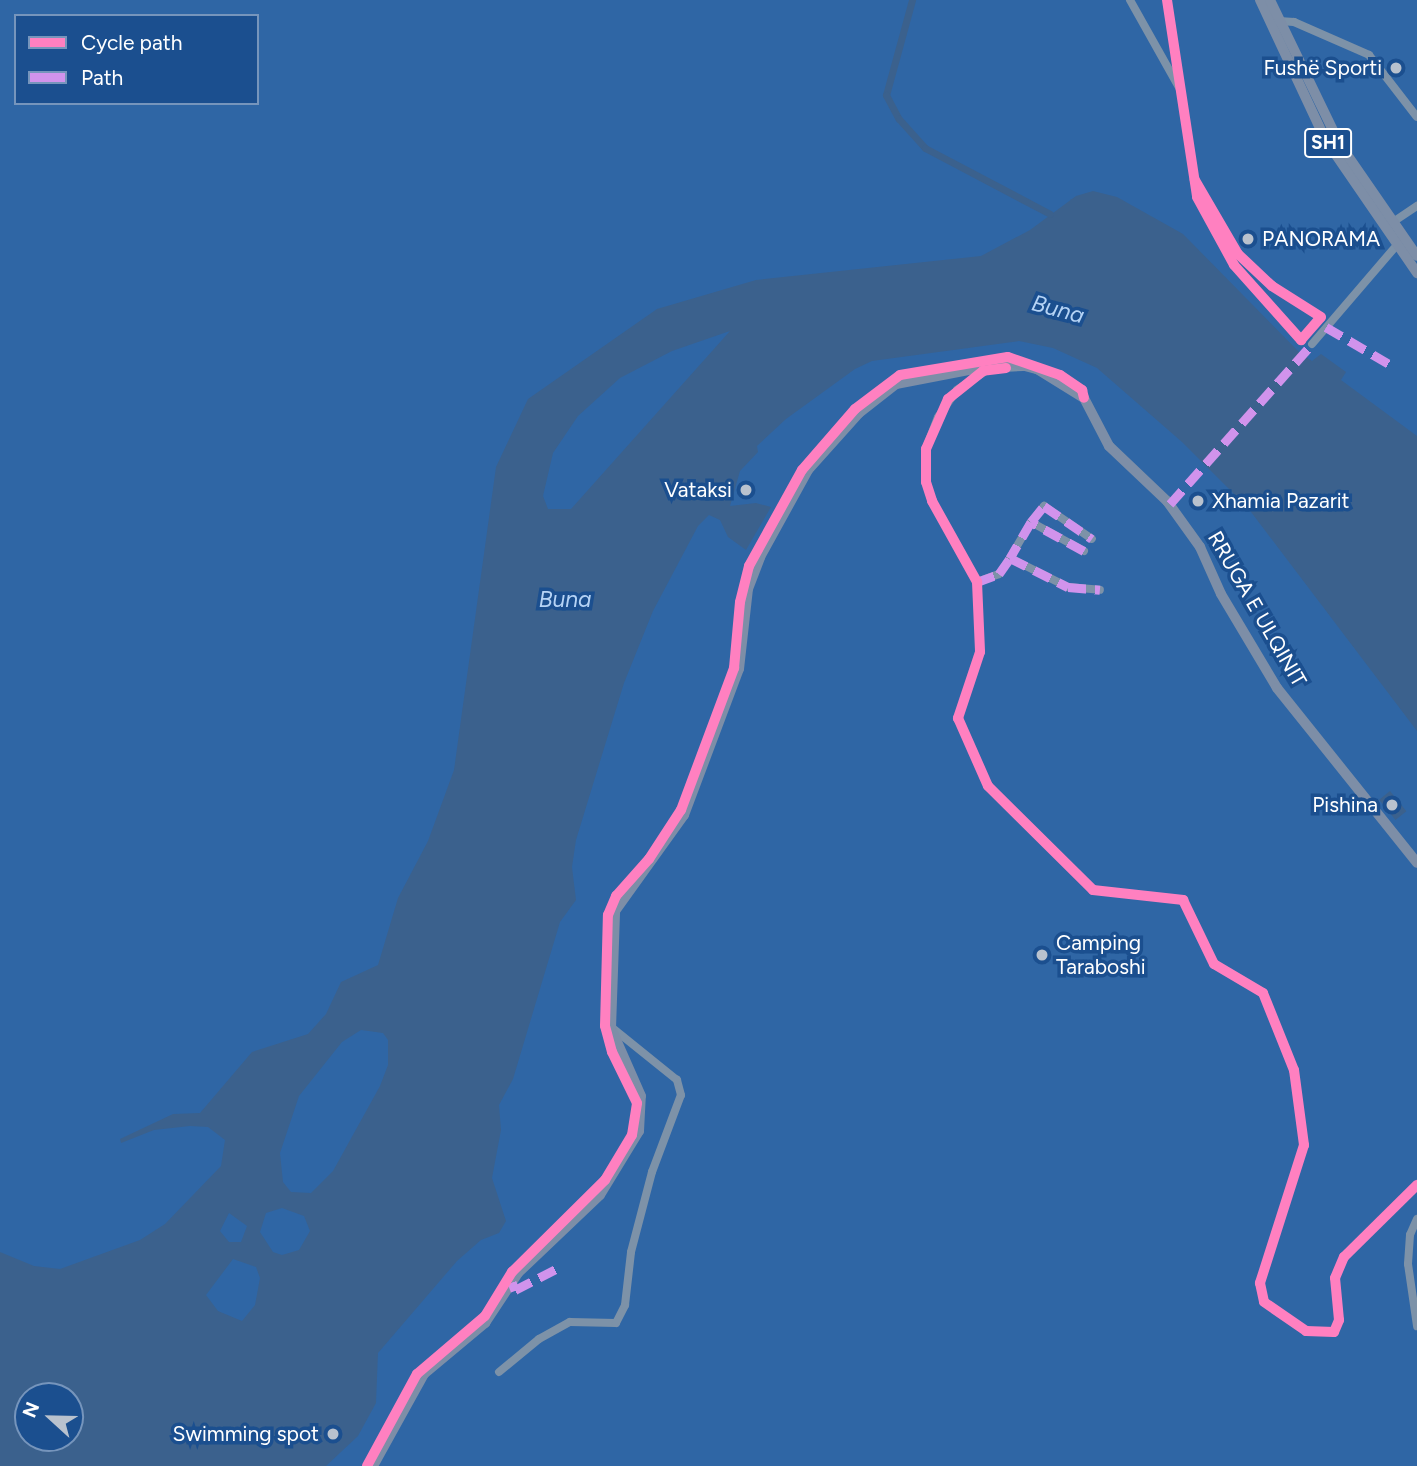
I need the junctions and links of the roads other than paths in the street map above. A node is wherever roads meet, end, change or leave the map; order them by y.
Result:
1 (1130, 0) edge
2 (1260, 0) edge
3 (1270, 0) edge
4 (1279, 21) junction
5 (1181, 91) dead end
6 (1417, 117) edge
7 (1417, 206) edge
8 (1393, 222) junction
9 (1396, 244) junction
10 (1417, 256) edge
11 (1417, 273) edge
12 (1312, 344) dead end
13 (1026, 365) junction
14 (1031, 522) junction
15 (1092, 539) dead end
16 (1084, 551) dead end
17 (1010, 558) junction
18 (977, 582) junction
19 (1100, 590) dead end
20 (1417, 863) edge
21 (611, 1027) junction
22 (1417, 1185) edge
23 (1417, 1219) edge
24 (1417, 1326) edge
25 (499, 1372) dead end
26 (373, 1466) edge

1 - 5 street
2 - 9 main road, SH1
3 - 4 main road, SH1
4 - 6 street
4 - 8 main road, SH1
7 - 8 street
8 - 10 main road, SH1
9 - 11 main road, SH1
9 - 12 street
13 - 18 street
13 - 20 main road, RRUGA E ULQINIT
13 - 21 main road
14 - 15 street
14 - 16 street
14 - 17 street
17 - 18 street
17 - 19 street
18 - 22 street
21 - 25 street
21 - 26 main road
23 - 24 street

